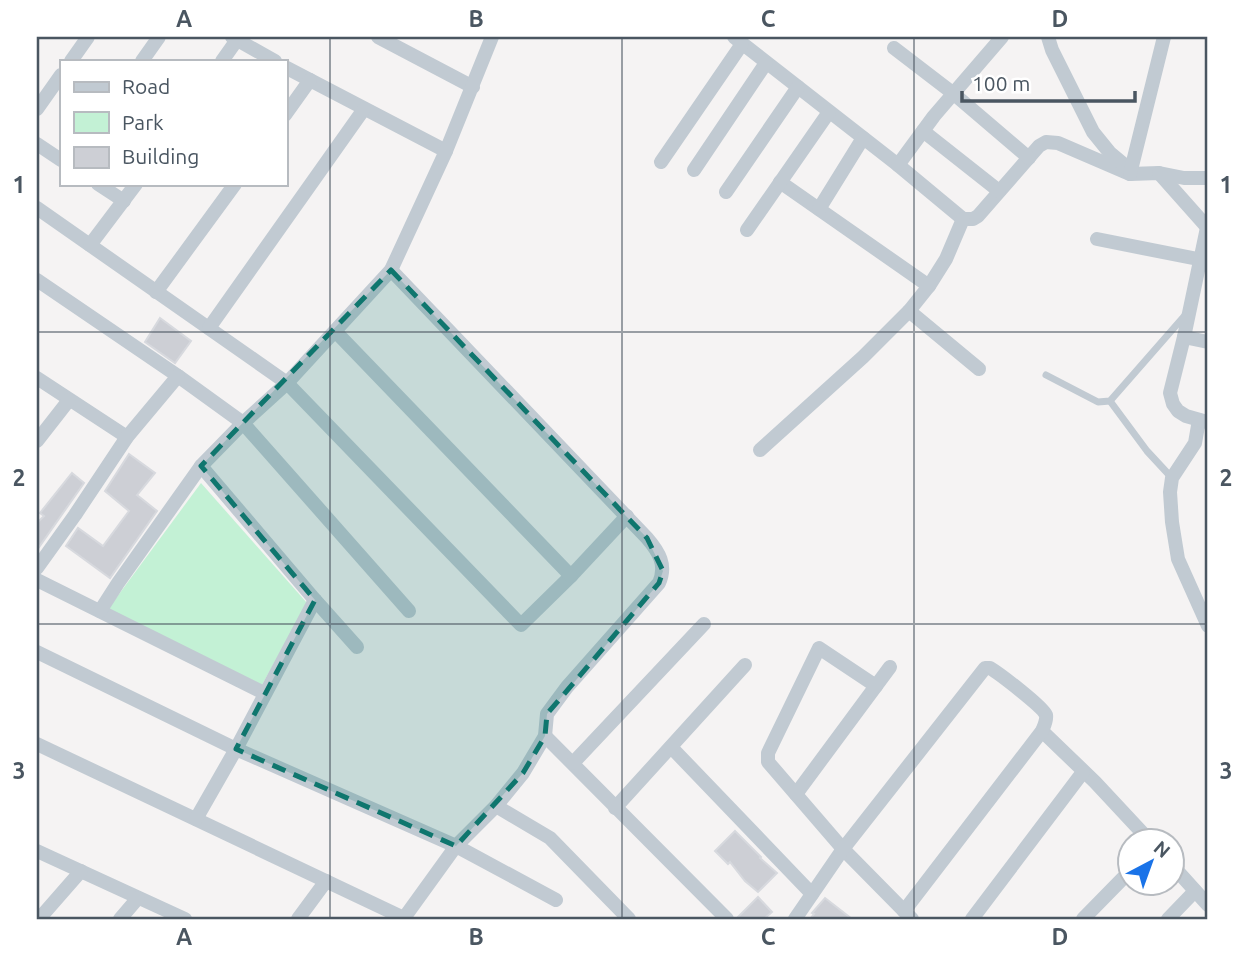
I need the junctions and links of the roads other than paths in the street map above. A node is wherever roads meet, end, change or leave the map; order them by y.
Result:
1 (88, 37) edge
2 (159, 37) edge
3 (379, 37) edge
4 (492, 37) edge
5 (1002, 37) edge
6 (1048, 37) edge
7 (1164, 37) edge
8 (236, 38) edge
9 (738, 40) edge
10 (894, 48) dead end
11 (72, 60) edge
12 (143, 60) edge
13 (223, 60) edge
14 (273, 60) edge
15 (766, 63) junction
16 (287, 68) edge
17 (60, 76) edge
18 (310, 80) junction
19 (473, 87) junction
20 (798, 87) junction
21 (954, 94) junction
22 (364, 108) junction
23 (37, 109) edge
24 (287, 112) edge
25 (829, 112) junction
26 (923, 131) junction
27 (863, 138) junction
28 (37, 144) edge
29 (446, 151) junction
30 (1029, 158) junction
31 (60, 159) edge
32 (661, 162) dead end
33 (898, 165) junction
34 (694, 170) dead end
35 (1130, 172) junction
36 (1159, 173) junction
37 (1208, 178) edge
38 (780, 182) junction
39 (100, 186) edge
40 (135, 186) edge
41 (234, 186) edge
42 (999, 191) junction
43 (726, 192) dead end
44 (124, 201) junction
45 (37, 208) edge
46 (819, 209) junction
47 (963, 219) junction
48 (1208, 225) edge
49 (747, 230) dead end
50 (1097, 239) dead end
51 (90, 245) junction
52 (1204, 260) edge
53 (391, 270) junction
54 (37, 280) edge
55 (929, 286) junction
56 (156, 292) junction
57 (1189, 310) junction
58 (909, 312) junction
59 (209, 328) junction
60 (335, 331) junction
61 (1184, 337) junction
62 (1208, 342) edge
63 (979, 369) dead end
64 (1046, 375) dead end
65 (178, 376) junction
66 (37, 379) edge
67 (288, 383) junction
68 (69, 400) junction
69 (1110, 401) junction
70 (1204, 421) edge
71 (243, 423) junction
72 (127, 438) junction
73 (37, 441) edge
74 (1208, 447) edge
75 (1191, 449) junction
76 (760, 450) dead end
77 (201, 466) junction
78 (1172, 478) junction
79 (627, 516) junction
80 (37, 568) edge
81 (571, 576) junction
82 (37, 580) edge
83 (315, 600) junction
84 (100, 611) junction
85 (409, 611) dead end
86 (704, 624) dead end
87 (1208, 626) edge
88 (357, 647) dead end
89 (37, 652) edge
90 (746, 665) dead end
91 (890, 667) dead end
92 (876, 686) junction
93 (264, 694) junction
94 (1042, 732) junction
95 (545, 736) junction
96 (37, 744) edge
97 (671, 747) junction
98 (236, 749) junction
99 (573, 763) junction
100 (1083, 772) junction
101 (796, 794) junction
102 (496, 806) junction
103 (615, 808) junction
104 (196, 819) junction
105 (1137, 827) edge
106 (456, 846) junction
107 (843, 849) junction
108 (37, 851) edge
109 (81, 871) junction
110 (326, 881) junction
111 (1186, 881) edge
112 (1116, 885) edge
113 (1195, 891) junction
114 (813, 894) junction
115 (138, 898) junction
116 (556, 900) dead end
117 (1208, 905) edge
118 (908, 915) edge
119 (623, 917) edge
120 (39, 919) edge
121 (120, 919) edge
122 (185, 919) edge
123 (298, 919) edge
124 (405, 919) edge
125 (727, 919) edge
126 (795, 919) edge
127 (972, 919) edge
128 (1083, 919) edge
129 (1168, 919) edge

1 - 11 street
2 - 12 street
3 - 19 street
4 - 19 street
5 - 21 street
6 - 35 street
7 - 35 street
8 - 13 street
8 - 14 street
9 - 15 street
9 - 32 street
10 - 21 street
15 - 20 street
15 - 34 street
16 - 18 street
17 - 23 street
18 - 22 street
18 - 24 street
19 - 29 street
20 - 25 street
20 - 43 street
21 - 26 street
21 - 30 street
22 - 29 street
22 - 59 street
25 - 27 street
25 - 38 street
26 - 33 street
26 - 42 street
27 - 33 street
27 - 46 street
28 - 31 street
29 - 53 street
30 - 35 street
30 - 42 street
33 - 47 street
35 - 36 street
36 - 37 street
36 - 48 street
38 - 46 street
38 - 49 street
39 - 44 street
40 - 44 street
41 - 56 street
42 - 47 street
44 - 51 street
45 - 51 street
46 - 55 street
47 - 55 street
48 - 52 street
50 - 52 street
51 - 56 street
52 - 57 street
53 - 60 street
53 - 79 street
54 - 65 street
55 - 58 street
56 - 59 street
57 - 61 street
57 - 69 lane
58 - 63 street
58 - 76 street
59 - 67 street
60 - 67 street
60 - 81 street
61 - 62 street
61 - 70 street
64 - 69 lane
65 - 71 street
65 - 72 street
66 - 68 street
67 - 71 street
67 - 81 street
68 - 72 street
68 - 73 street
69 - 78 lane
70 - 75 street
71 - 77 street
71 - 85 street
72 - 80 street
74 - 75 street
75 - 78 street
77 - 83 street
77 - 84 street
78 - 87 street
79 - 81 street
79 - 95 street
82 - 84 street
83 - 88 street
83 - 93 street
84 - 93 street
86 - 99 street
89 - 98 street
90 - 97 street
91 - 92 street
92 - 101 street
92 - 101 street
93 - 98 street
94 - 100 street
94 - 107 street
94 - 118 street
95 - 99 street
95 - 102 street
96 - 104 street
97 - 103 street
97 - 114 street
98 - 104 street
98 - 106 street
99 - 103 street
100 - 105 street
100 - 127 street
101 - 107 street
102 - 106 street
102 - 119 street
103 - 125 street
104 - 110 street
106 - 116 street
106 - 124 street
107 - 114 street
107 - 118 street
108 - 109 street
109 - 115 street
109 - 120 street
110 - 123 street
110 - 124 street
111 - 113 street
112 - 128 street
113 - 117 street
113 - 129 street
114 - 126 street
115 - 121 street
115 - 122 street

